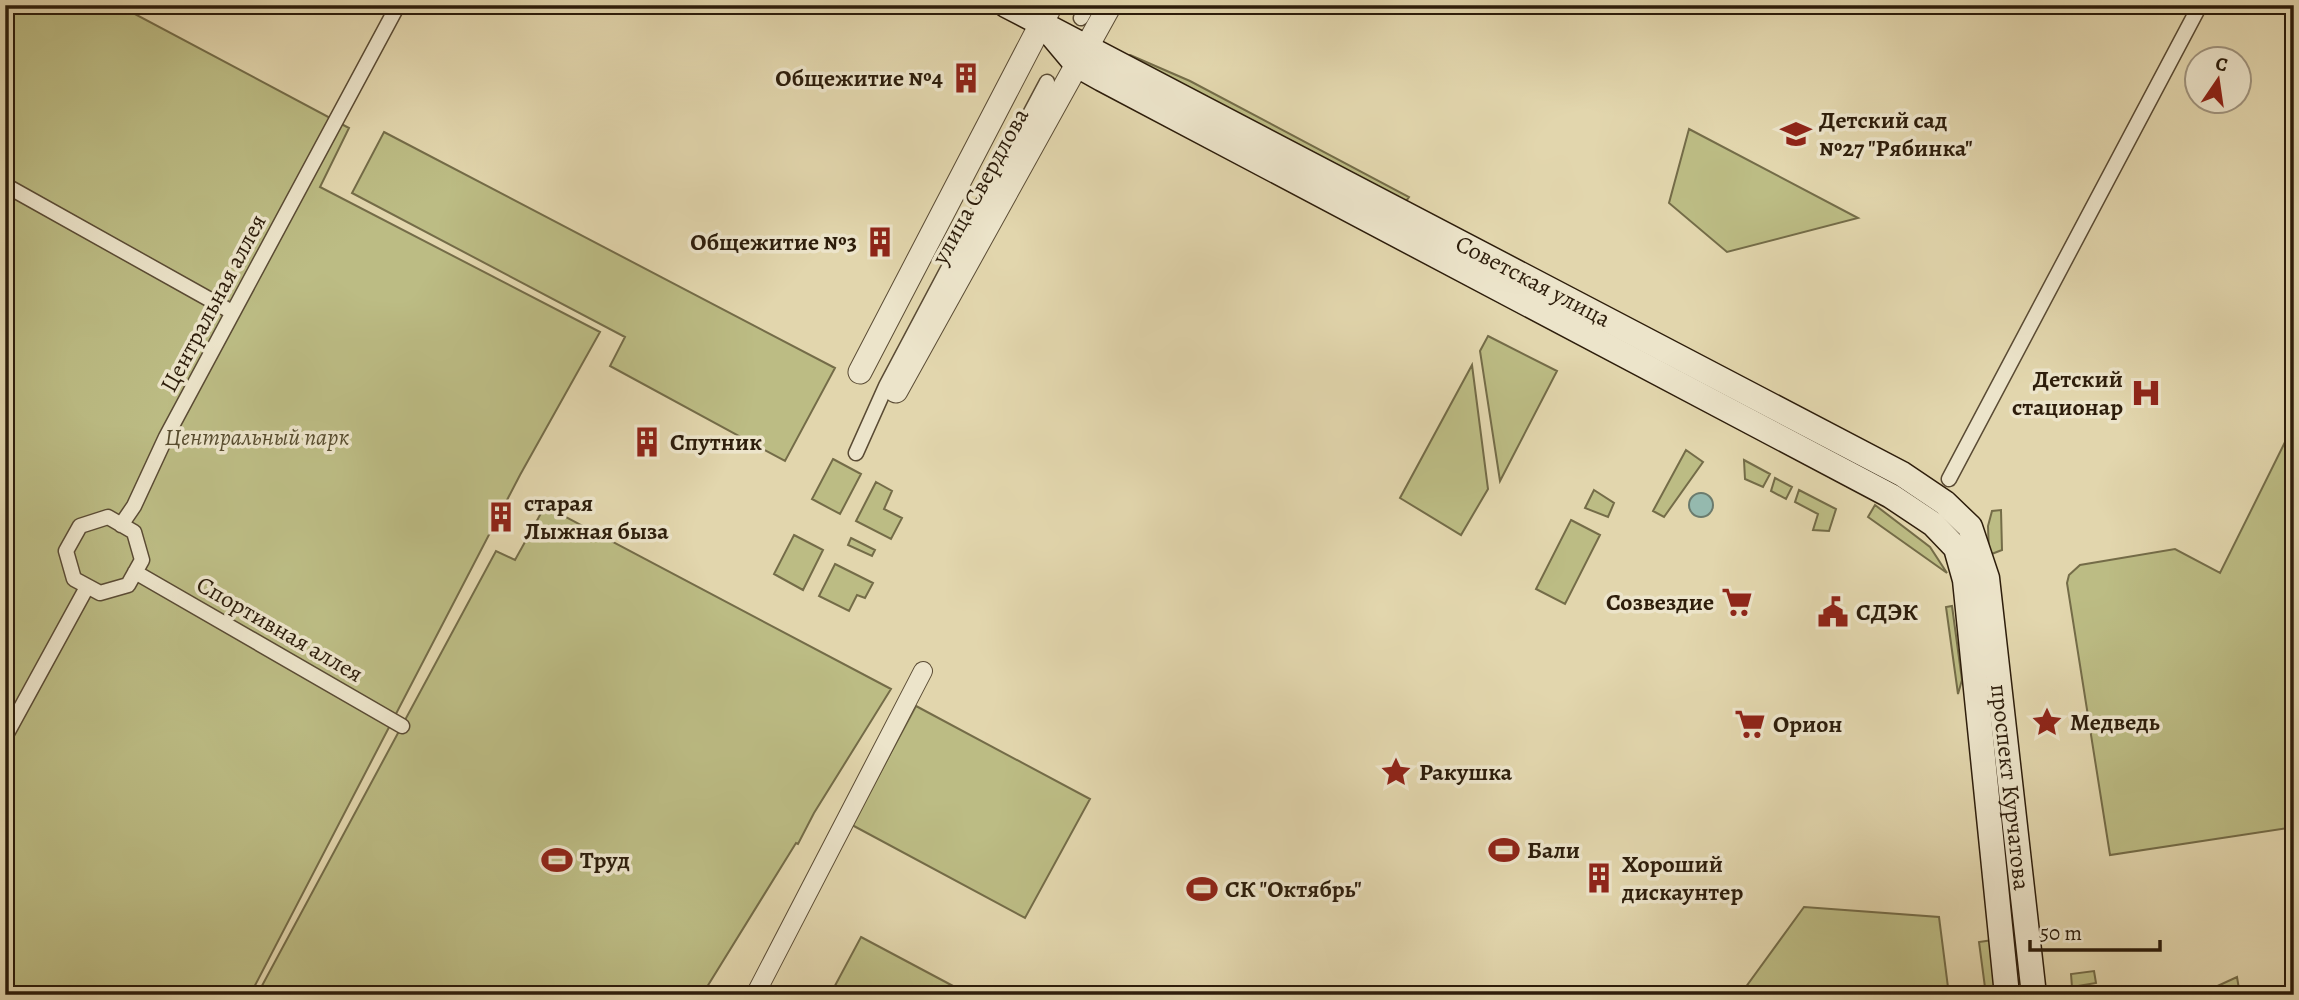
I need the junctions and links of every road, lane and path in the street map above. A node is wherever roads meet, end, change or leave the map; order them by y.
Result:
1 (398, 5) edge
2 (1006, 5) edge
3 (1110, 5) edge
4 (2200, 5) edge
5 (1046, 14) edge
6 (1082, 56) junction
7 (1046, 82) dead end
8 (5, 184) edge
9 (232, 312) junction
10 (860, 372) dead end
11 (896, 391) dead end
12 (856, 453) dead end
13 (1902, 474) junction
14 (1949, 479) dead end
15 (1891, 496) junction
16 (1975, 522) junction
17 (121, 525) junction
18 (1943, 534) junction
19 (135, 572) junction
20 (1976, 579) junction
21 (87, 587) junction
22 (923, 671) dead end
23 (402, 726) dead end
24 (5, 737) edge
25 (2024, 901) junction
26 (1996, 904) junction
27 (755, 995) edge
28 (2007, 995) edge
29 (2034, 995) edge

1 - 9 street, Центральная аллея
2 - 5 main road, Советская улица
3 - 6 street, улица Свердлова
4 - 14 street
5 - 6 main road, Советская улица
5 - 10 street, улица Свердлова
6 - 11 street, улица Свердлова
6 - 13 main road, Советская улица
6 - 15 main road, Советская улица
7 - 12 street
8 - 9 street
9 - 17 street, Центральная аллея
13 - 15 main road
13 - 16 main road, Советская улица
15 - 18 main road, Советская улица
16 - 18 main road
16 - 20 main road, Советская улица
17 - 19 street
17 - 21 street
18 - 20 main road, Советская улица
19 - 21 street
19 - 23 street, Спортивная аллея
20 - 25 main road, проспект Курчатова
20 - 26 main road, проспект Курчатова
21 - 24 street
22 - 27 street
25 - 26 main road
25 - 29 main road, проспект Курчатова
26 - 28 main road, проспект Курчатова

